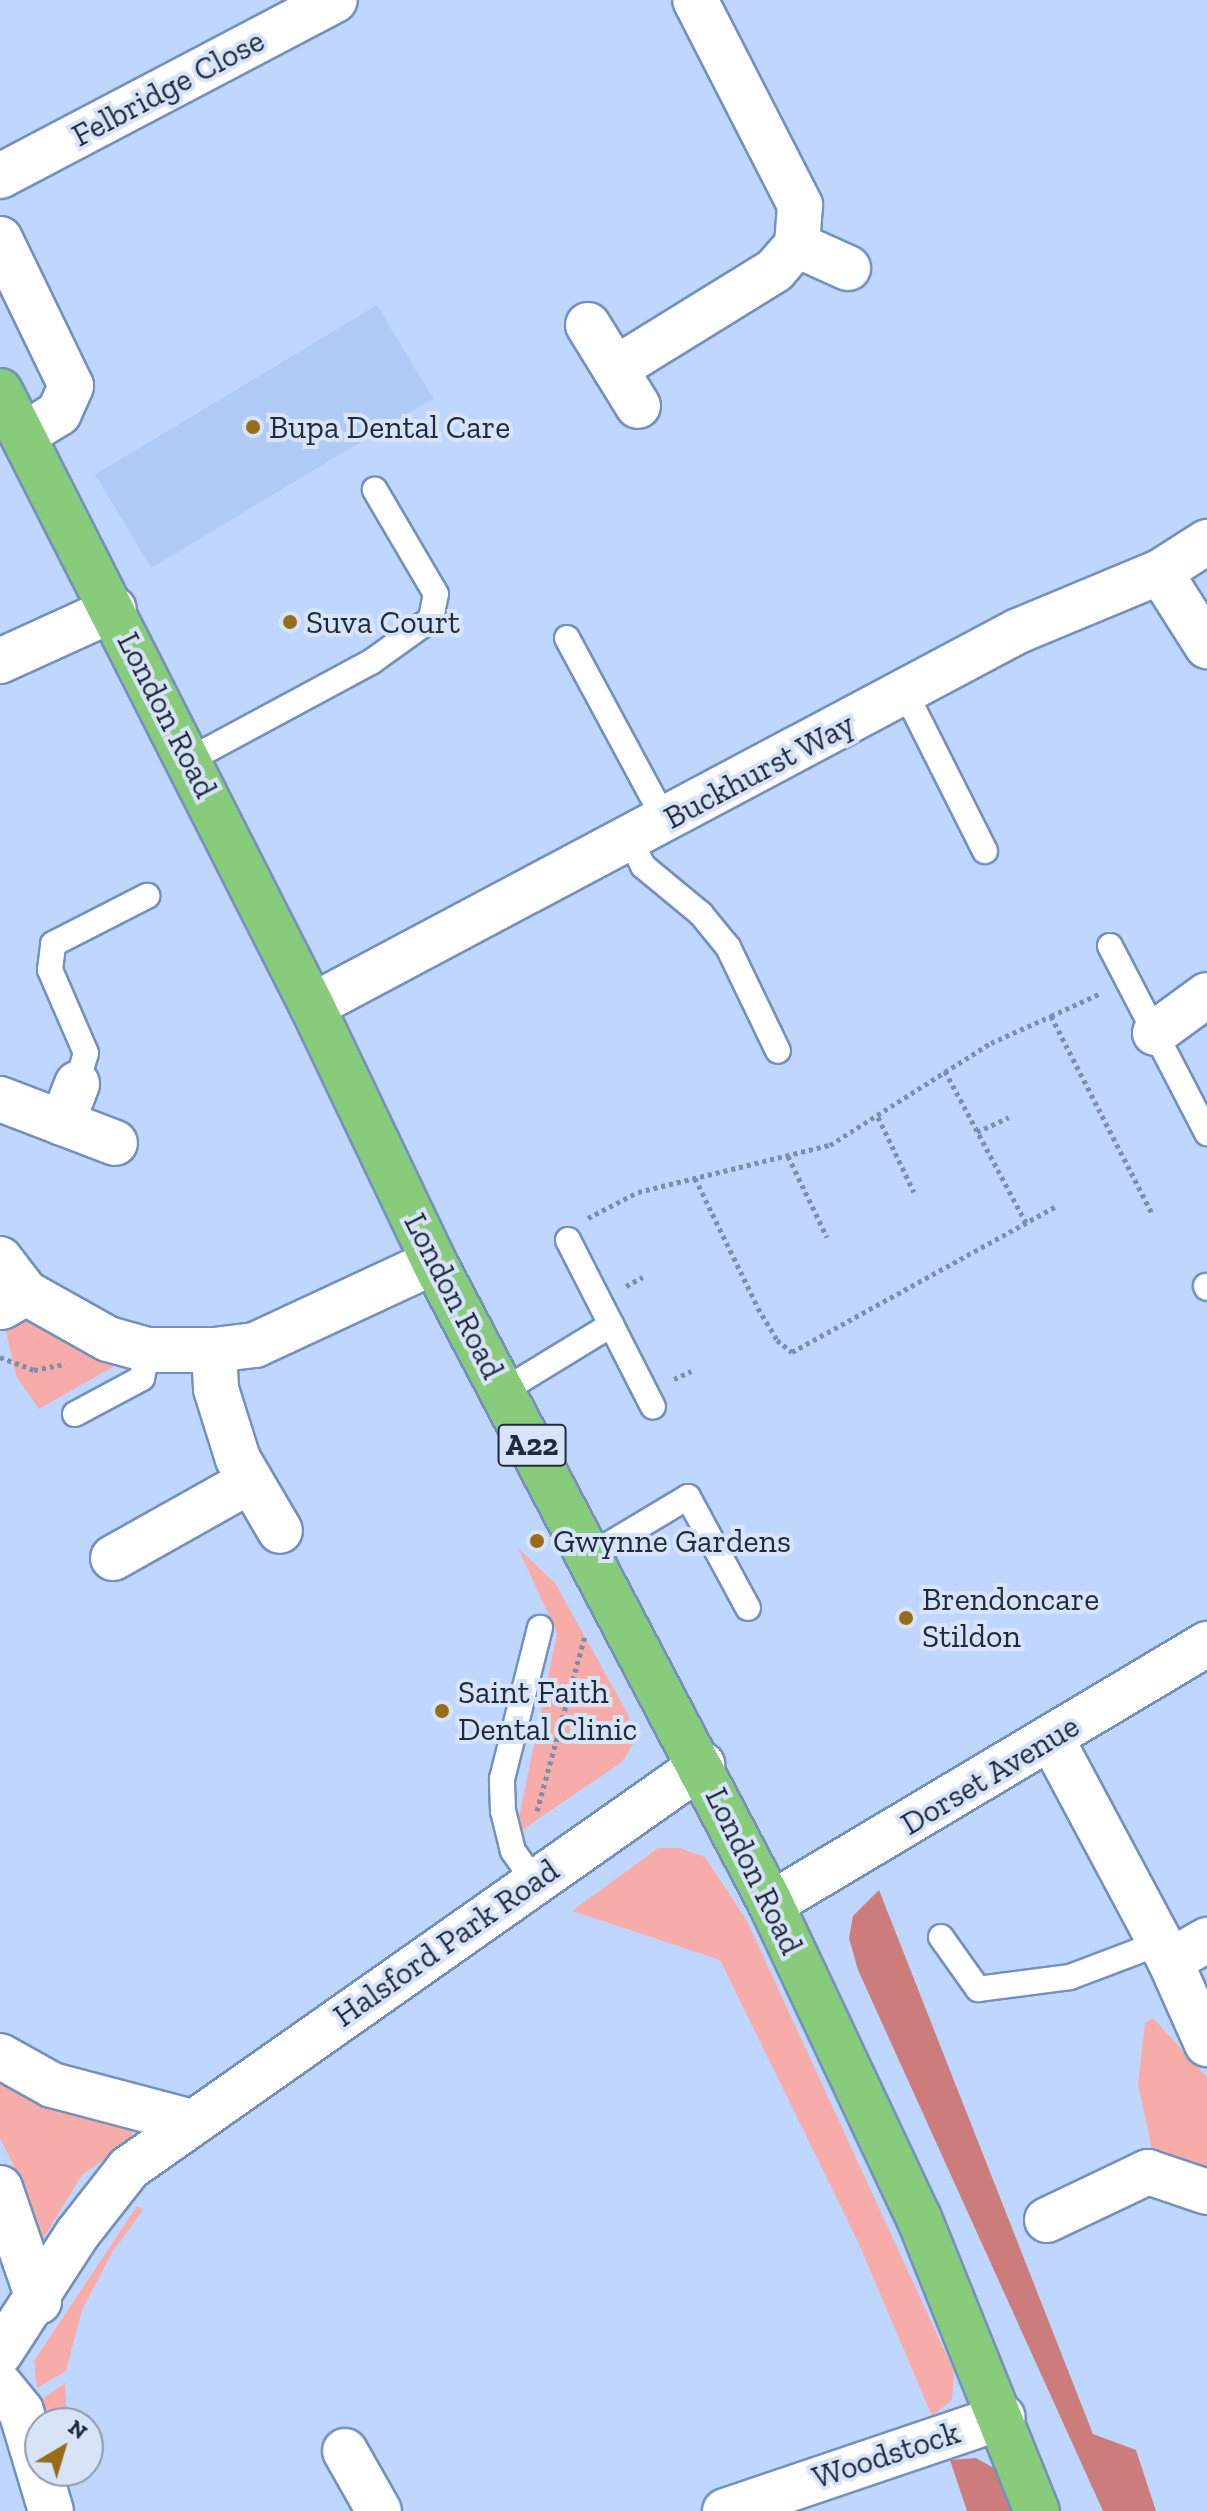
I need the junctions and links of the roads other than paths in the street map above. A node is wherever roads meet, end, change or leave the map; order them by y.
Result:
1 (335, 0) edge
2 (695, 0) edge
3 (0, 176) edge
4 (0, 239) edge
5 (797, 245) junction
6 (848, 268) dead end
7 (588, 325) dead end
8 (615, 369) junction
9 (0, 391) edge
10 (638, 406) dead end
11 (25, 434) junction
12 (375, 490) dead end
13 (1207, 542) edge
14 (1160, 572) junction
15 (114, 609) junction
16 (567, 638) dead end
17 (1207, 646) edge
18 (0, 661) edge
19 (905, 692) junction
20 (189, 760) junction
21 (648, 831) junction
22 (985, 851) dead end
23 (147, 896) dead end
24 (1110, 946) dead end
25 (1207, 995) edge
26 (312, 1006) junction
27 (1155, 1033) junction
28 (778, 1051) dead end
29 (0, 1099) edge
30 (70, 1103) junction
31 (1207, 1133) edge
32 (115, 1143) dead end
33 (568, 1240) road end
34 (0, 1259) edge
35 (434, 1262) junction
36 (13, 1301) edge
37 (611, 1325) junction
38 (148, 1350) junction
39 (214, 1350) junction
40 (503, 1391) junction
41 (653, 1407) dead end
42 (75, 1414) dead end
43 (250, 1481) junction
44 (280, 1531) dead end
45 (591, 1555) junction
46 (113, 1558) dead end
47 (748, 1608) dead end
48 (540, 1628) dead end
49 (1207, 1644) edge
50 (1051, 1738) junction
51 (702, 1765) junction
52 (544, 1874) junction
53 (771, 1904) junction
54 (941, 1937) dead end
55 (1179, 1948) edge
56 (1207, 2044) edge
57 (0, 2056) edge
58 (192, 2122) junction
59 (0, 2188) edge
60 (1207, 2192) edge
61 (1047, 2220) dead end
62 (39, 2301) junction
63 (0, 2353) edge
64 (0, 2385) edge
65 (1003, 2417) junction
66 (345, 2451) dead end
67 (737, 2509) edge
68 (51, 2511) edge
69 (379, 2511) edge
70 (1037, 2511) edge

1 - 3 street, Felbridge Close
2 - 5 street
4 - 11 street
5 - 6 street
5 - 8 street
7 - 8 street
8 - 10 street
9 - 11 highway, London Road / A22
11 - 15 highway, London Road / A22
12 - 20 lane
13 - 14 street, Buckhurst Way
14 - 17 street
14 - 19 street, Buckhurst Way
15 - 18 street
15 - 20 highway, London Road / A22
16 - 21 lane
19 - 21 street, Buckhurst Way
19 - 22 lane
20 - 26 highway, London Road / A22
21 - 26 street, Buckhurst Way
21 - 28 lane
23 - 30 lane
24 - 27 lane
25 - 27 street
26 - 35 highway, London Road / A22
27 - 31 lane
29 - 30 street
30 - 32 street
33 - 37 lane
34 - 36 street
35 - 39 street
35 - 40 highway, London Road / A22
36 - 38 street
37 - 40 lane
37 - 41 lane
38 - 39 street
38 - 42 lane
39 - 43 street
40 - 45 highway, London Road / A22
43 - 44 street
43 - 46 street
45 - 47 lane
45 - 51 highway, London Road / A22
48 - 52 lane
49 - 50 street, Dorset Avenue
50 - 53 street, Dorset Avenue
50 - 55 street
51 - 52 street, Halsford Park Road
51 - 53 highway, London Road / A22
52 - 58 street, Halsford Park Road
53 - 65 highway, London Road / A22
54 - 55 lane
55 - 56 street
57 - 58 street
58 - 62 street, Halsford Park Road
59 - 62 street
60 - 61 street
62 - 63 street, Halsford Park Road
64 - 68 street
65 - 67 street, Woodstock
65 - 70 highway, London Road / A22
66 - 69 street

